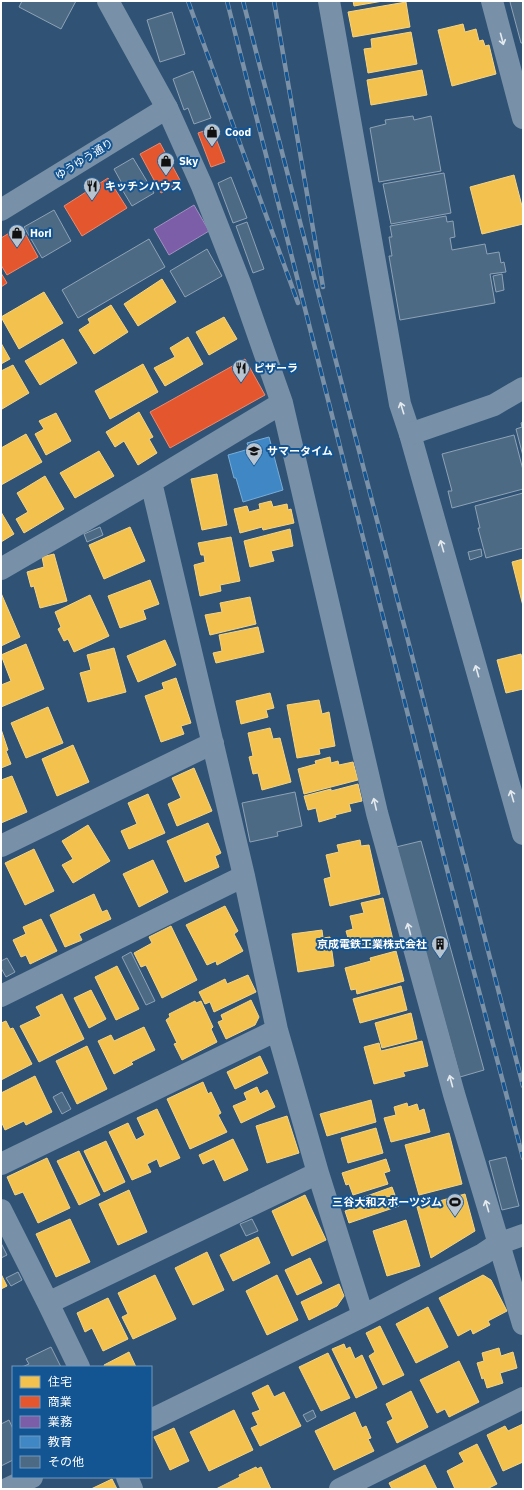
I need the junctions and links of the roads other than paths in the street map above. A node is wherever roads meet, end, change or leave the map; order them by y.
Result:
1 (108, 1) edge
2 (329, 1) edge
3 (492, 1) edge
4 (167, 108) junction
5 (523, 118) edge
6 (1, 210) edge
7 (523, 388) edge
8 (282, 403) junction
9 (410, 434) junction
10 (151, 482) junction
11 (1, 569) edge
12 (213, 743) junction
13 (523, 834) edge
14 (1, 846) edge
15 (244, 876) junction
16 (1, 996) edge
17 (277, 1030) junction
18 (1, 1164) edge
19 (318, 1173) junction
20 (1, 1210) edge
21 (523, 1235) edge
22 (498, 1244) junction
23 (48, 1303) junction
24 (363, 1316) junction
25 (523, 1324) edge
26 (78, 1366) edge
27 (523, 1398) edge
28 (152, 1420) edge
29 (30, 1478) edge
30 (127, 1478) edge
31 (7, 1489) edge
32 (132, 1489) edge
33 (340, 1489) edge

1 - 4 street
9 -> 2 street
3 -> 5 street
4 - 6 street, ゆうゆう通り
4 - 8 street
7 - 9 street
8 - 10 street
22 -> 8 street
13 -> 9 street
10 - 11 street
10 - 12 street
12 - 14 street
12 - 15 street
15 - 16 street
15 - 17 street
17 - 18 street
17 - 19 street
19 - 23 street
19 - 24 street
20 - 23 street
21 - 22 street
22 - 24 street
22 - 25 street
23 - 26 street
24 - 28 street
27 - 33 street
29 - 31 street
30 - 32 street

